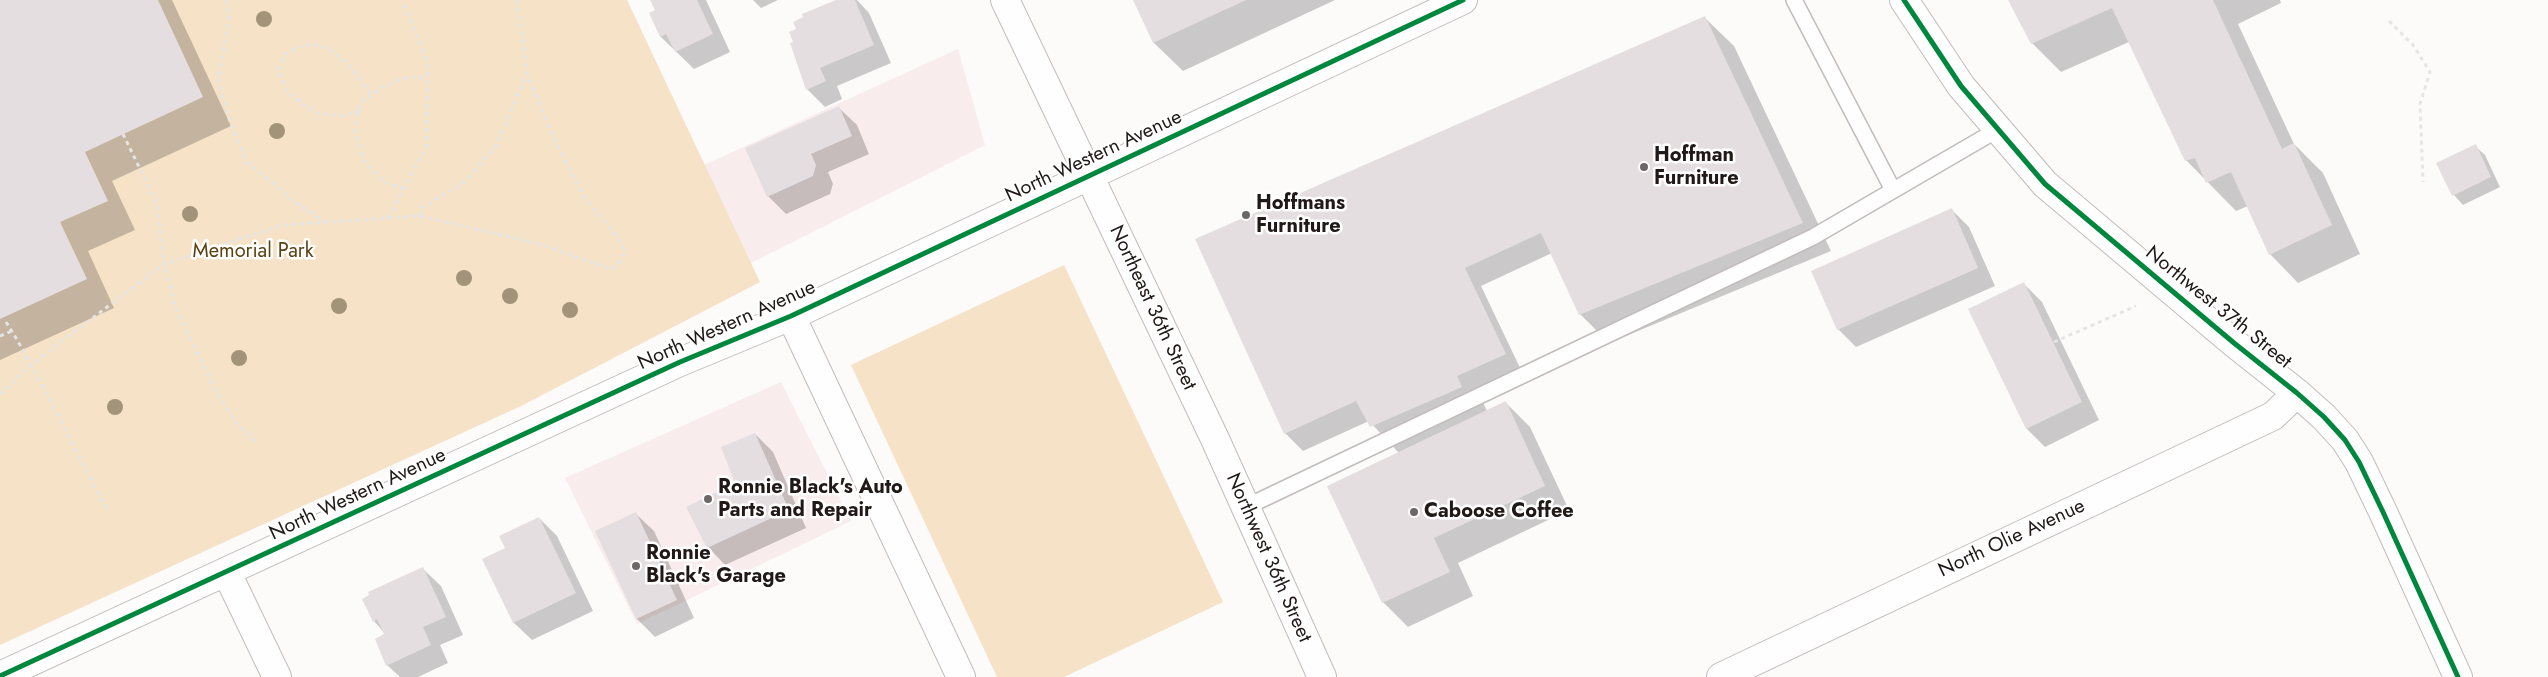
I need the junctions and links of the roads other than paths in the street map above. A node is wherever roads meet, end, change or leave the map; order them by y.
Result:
1 (1005, 0) edge
2 (1463, 0) edge
3 (1794, 0) edge
4 (1904, 0) edge
5 (1997, 130) junction
6 (1090, 176) junction
7 (1893, 190) junction
8 (791, 316) junction
9 (2297, 393) junction
10 (1215, 439) joint
11 (1246, 507) junction
12 (227, 572) junction
13 (1735, 674) edge
14 (0, 676) edge
15 (277, 677) edge
16 (961, 677) edge
17 (1322, 677) edge
18 (2458, 677) edge

1 - 6 street
2 - 6 street, North Western Avenue
3 - 7 lane
4 - 5 street, Northwest 37th Street
5 - 7 lane
5 - 9 street, Northwest 37th Street
6 - 8 street, North Western Avenue
6 - 10 street, Northeast 36th Street
7 - 11 lane
8 - 12 street, North Western Avenue
8 - 16 street
9 - 13 street, North Olie Avenue
9 - 18 street, Northwest 37th Street
10 - 11 street, Northwest 36th Street
11 - 17 street, Northwest 36th Street
12 - 14 street, North Western Avenue
12 - 15 street

